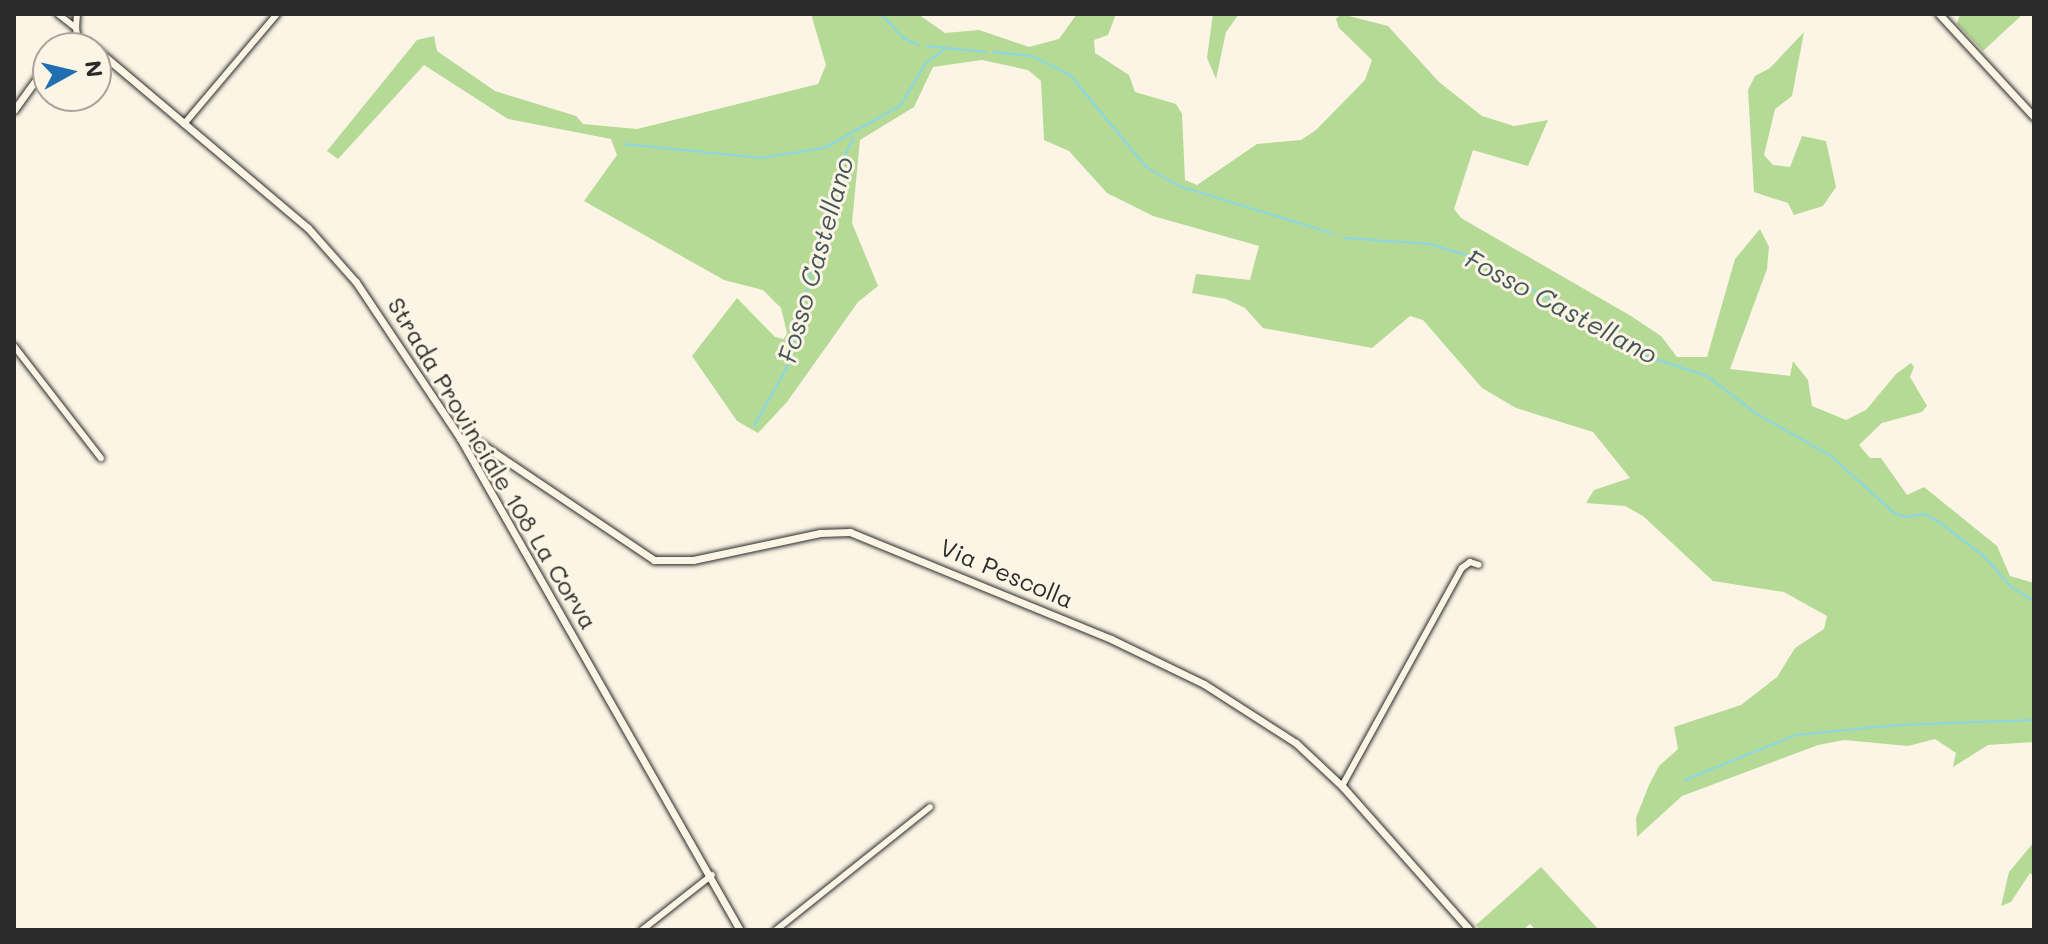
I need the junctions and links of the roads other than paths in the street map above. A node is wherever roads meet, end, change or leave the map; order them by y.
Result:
1 (58, 14) edge
2 (77, 14) edge
3 (277, 14) edge
4 (1944, 15) edge
5 (76, 28) junction
6 (77, 32) edge
7 (112, 63) edge
8 (32, 85) edge
9 (14, 110) edge
10 (2034, 117) edge
11 (184, 124) junction
12 (14, 346) edge
13 (460, 438) junction
14 (101, 458) dead end
15 (1479, 565) dead end
16 (1342, 786) junction
17 (930, 807) dead end
18 (712, 875) junction
19 (642, 930) edge
20 (740, 930) edge
21 (776, 930) edge
22 (1470, 930) edge

1 - 5 street
2 - 5 street
3 - 11 street
4 - 10 street
5 - 6 street
7 - 11 street, Strada Provinciale 108 La Corva
8 - 9 street
11 - 13 street, Strada Provinciale 108 La Corva
12 - 14 street
13 - 16 street, Via Pescolla
13 - 18 street, Strada Provinciale 108 La Corva
15 - 16 street
16 - 22 street, Via Pescolla
17 - 21 street
18 - 19 street
18 - 20 street, Strada Provinciale 108 La Corva

